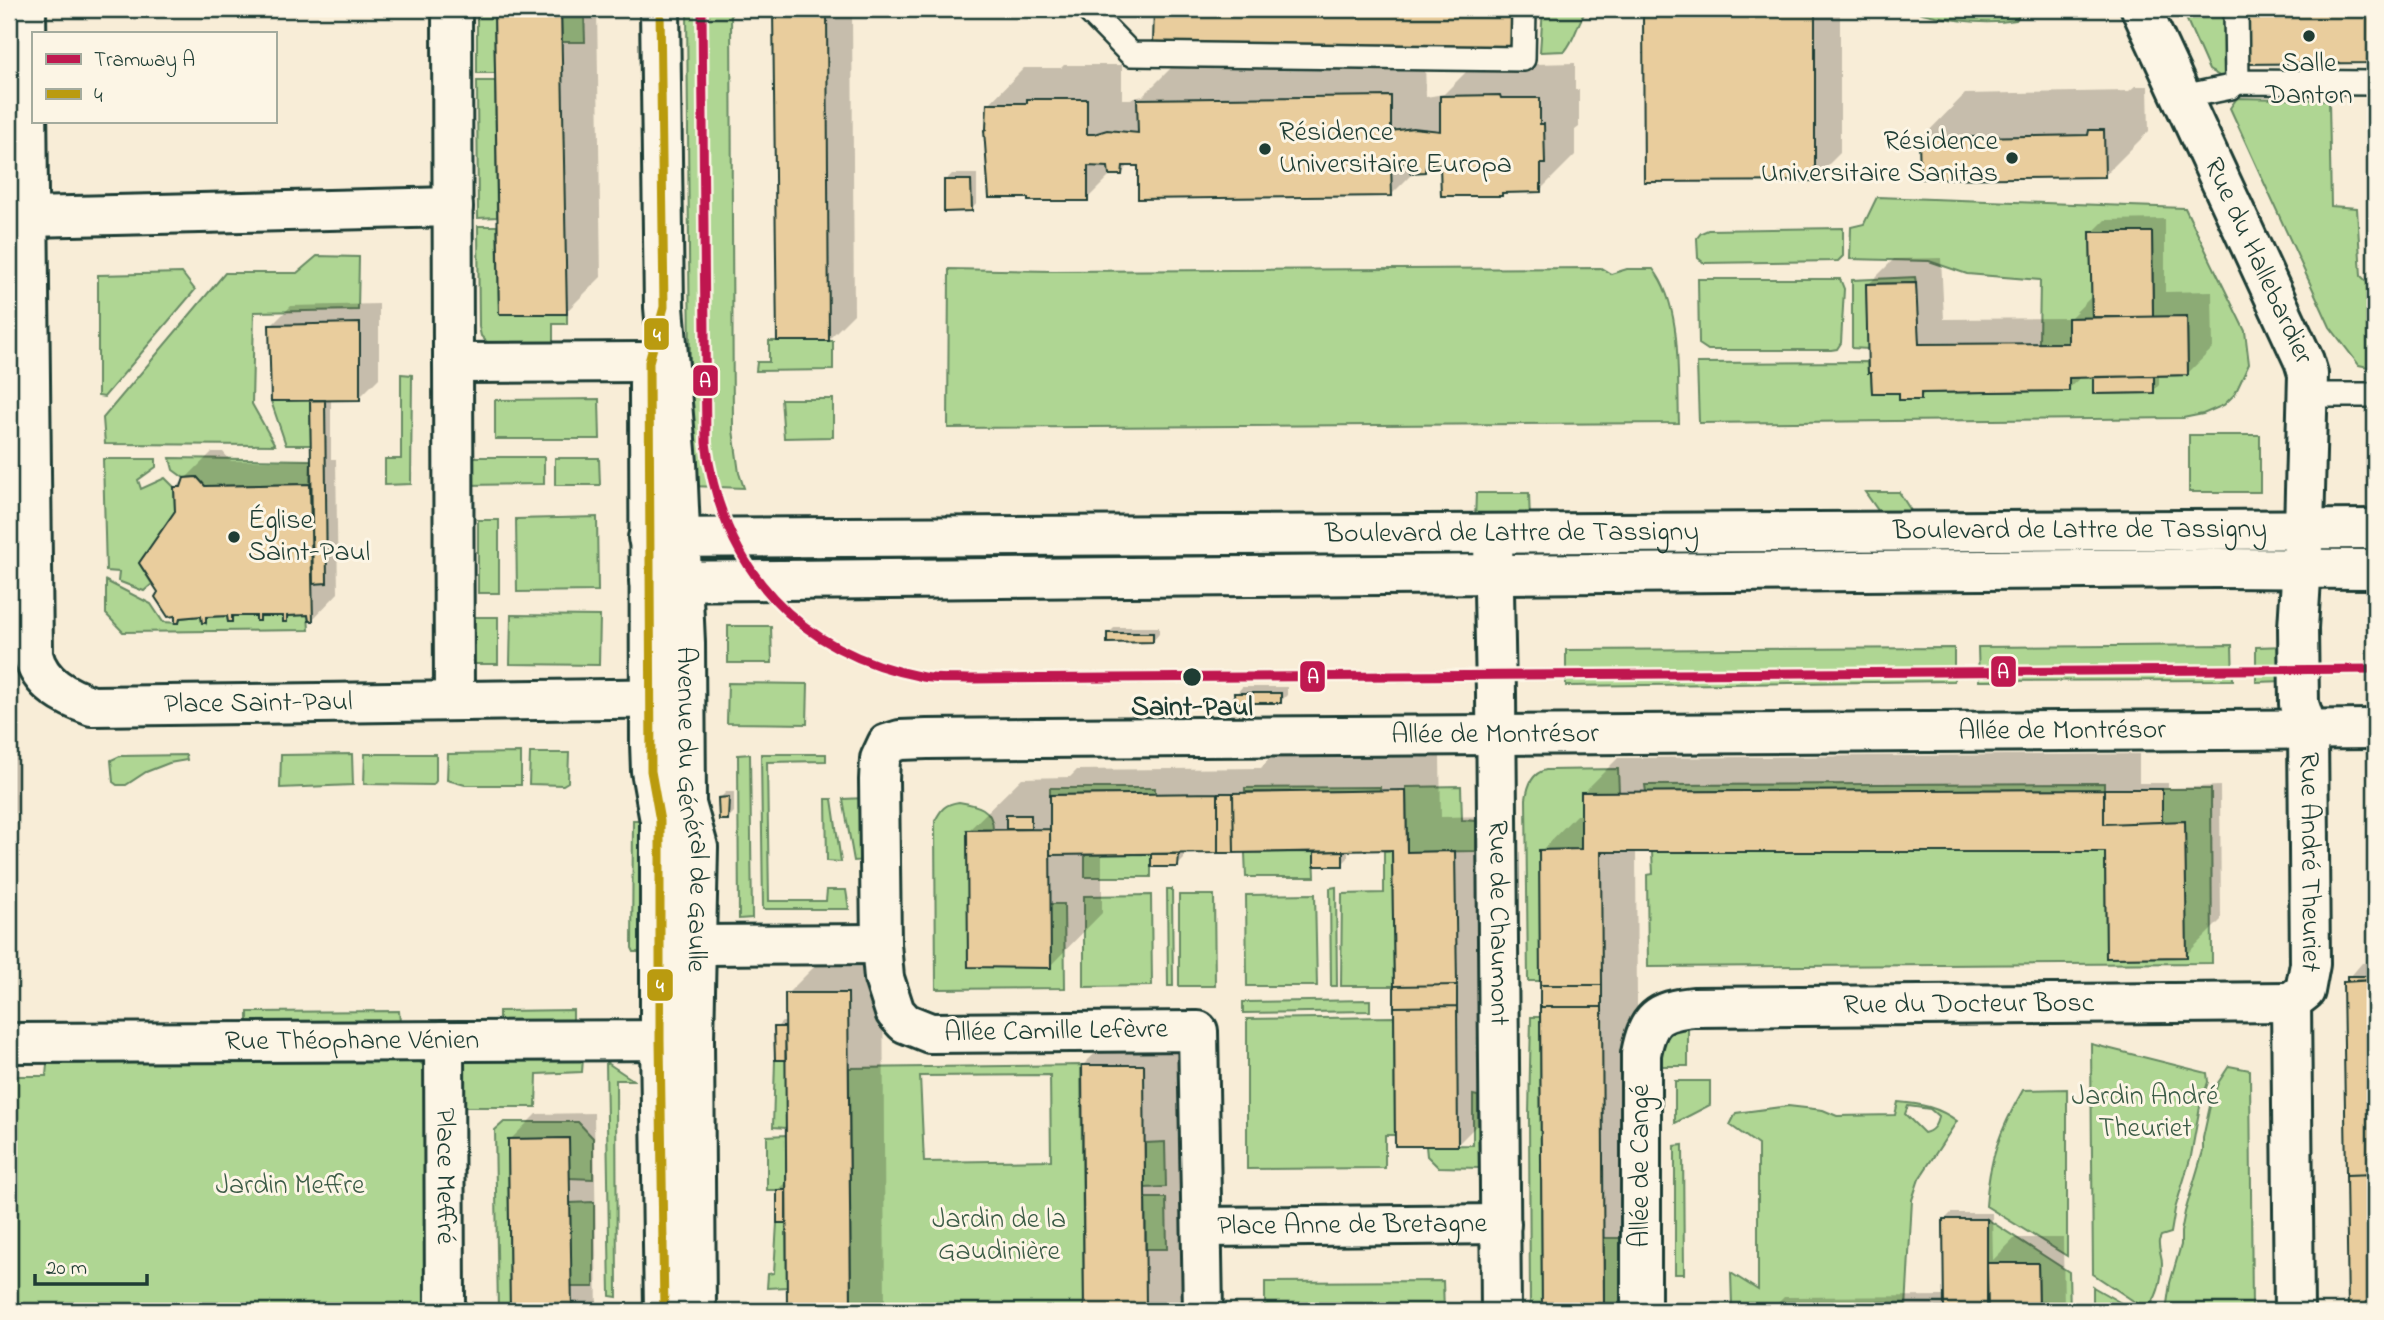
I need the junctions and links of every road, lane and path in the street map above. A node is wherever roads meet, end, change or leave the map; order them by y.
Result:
1 (26, 9) edge
2 (452, 9) edge
3 (660, 9) edge
4 (1087, 9) edge
5 (1524, 9) edge
6 (2141, 9) edge
7 (2236, 9) edge
8 (2237, 82) junction
9 (2375, 83) edge
10 (2182, 97) junction
11 (18, 154) edge
12 (453, 207) junction
13 (29, 217) junction
14 (664, 307) junction
15 (649, 362) junction
16 (453, 363) junction
17 (2308, 395) junction
18 (2375, 395) edge
19 (2375, 529) edge
20 (2304, 530) junction
21 (1492, 534) junction
22 (664, 538) junction
23 (2302, 567) junction
24 (2375, 569) edge
25 (1493, 574) junction
26 (665, 581) junction
27 (667, 698) junction
28 (454, 700) junction
29 (2375, 729) edge
30 (2308, 731) junction
31 (1497, 735) junction
32 (881, 944) junction
33 (697, 945) junction
34 (2291, 1002) junction
35 (1650, 1023) joint
36 (677, 1040) junction
37 (444, 1041) junction
38 (9, 1043) edge
39 (1501, 1224) junction
40 (1203, 1227) junction
41 (445, 1311) edge
42 (664, 1311) edge
43 (696, 1311) edge
44 (1203, 1311) edge
45 (1501, 1311) edge
46 (1641, 1311) edge
47 (2294, 1311) edge

1 - 11 street, Place Saint-Paul
2 - 12 street
3 - 14 street, Avenue du Général de Gaulle
4 - 5 lane
6 - 10 street, Rue du Hallebardier
7 - 8 lane
8 - 9 lane
8 - 10 lane
10 - 17 street, Rue du Hallebardier
11 - 13 street, Place Saint-Paul
12 - 13 street
12 - 16 street
13 - 28 street, Place Saint-Paul
14 - 15 street, Avenue du Général de Gaulle
14 - 22 street, Avenue du Général de Gaulle
15 - 16 street
15 - 22 street, Avenue du Général de Gaulle
16 - 28 street
17 - 18 lane
17 - 20 street, Rue du Hallebardier
19 - 20 street, Boulevard de Lattre de Tassigny
20 - 21 street, Boulevard de Lattre de Tassigny
20 - 23 street, Rue André Theuriet
21 - 22 street, Boulevard de Lattre de Tassigny
21 - 25 street, Rue de Chaumont
22 - 26 street, Avenue du Général de Gaulle
23 - 24 street, Boulevard de Lattre de Tassigny
23 - 25 street, Boulevard de Lattre de Tassigny
23 - 30 street, Rue André Theuriet
25 - 26 street, Boulevard de Lattre de Tassigny
25 - 31 street, Rue de Chaumont
26 - 27 street, Avenue du Général de Gaulle
27 - 28 street, Place Saint-Paul
27 - 33 street, Avenue du Général de Gaulle
27 - 36 street, Avenue du Général de Gaulle
29 - 30 street, Allée de Montrésor
30 - 31 street, Allée de Montrésor
30 - 34 street, Rue André Theuriet
31 - 32 street, Allée de Montrésor
31 - 39 street, Rue de Chaumont
32 - 33 street
32 - 40 street, Allée Camille Lefèvre
33 - 36 street, Avenue du Général de Gaulle
34 - 35 street, Rue du Docteur Bosc
34 - 47 street, Rue André Theuriet
35 - 46 street, Allée de Cangé
36 - 37 street, Rue Théophane Vénien
36 - 42 street, Avenue du Général de Gaulle
36 - 43 street, Avenue du Général de Gaulle
37 - 38 street, Rue Théophane Vénien
37 - 41 street, Place Meffré
39 - 40 street, Place Anne de Bretagne
39 - 45 street, Rue de Chaumont
40 - 44 street, Allée Camille Lefèvre

